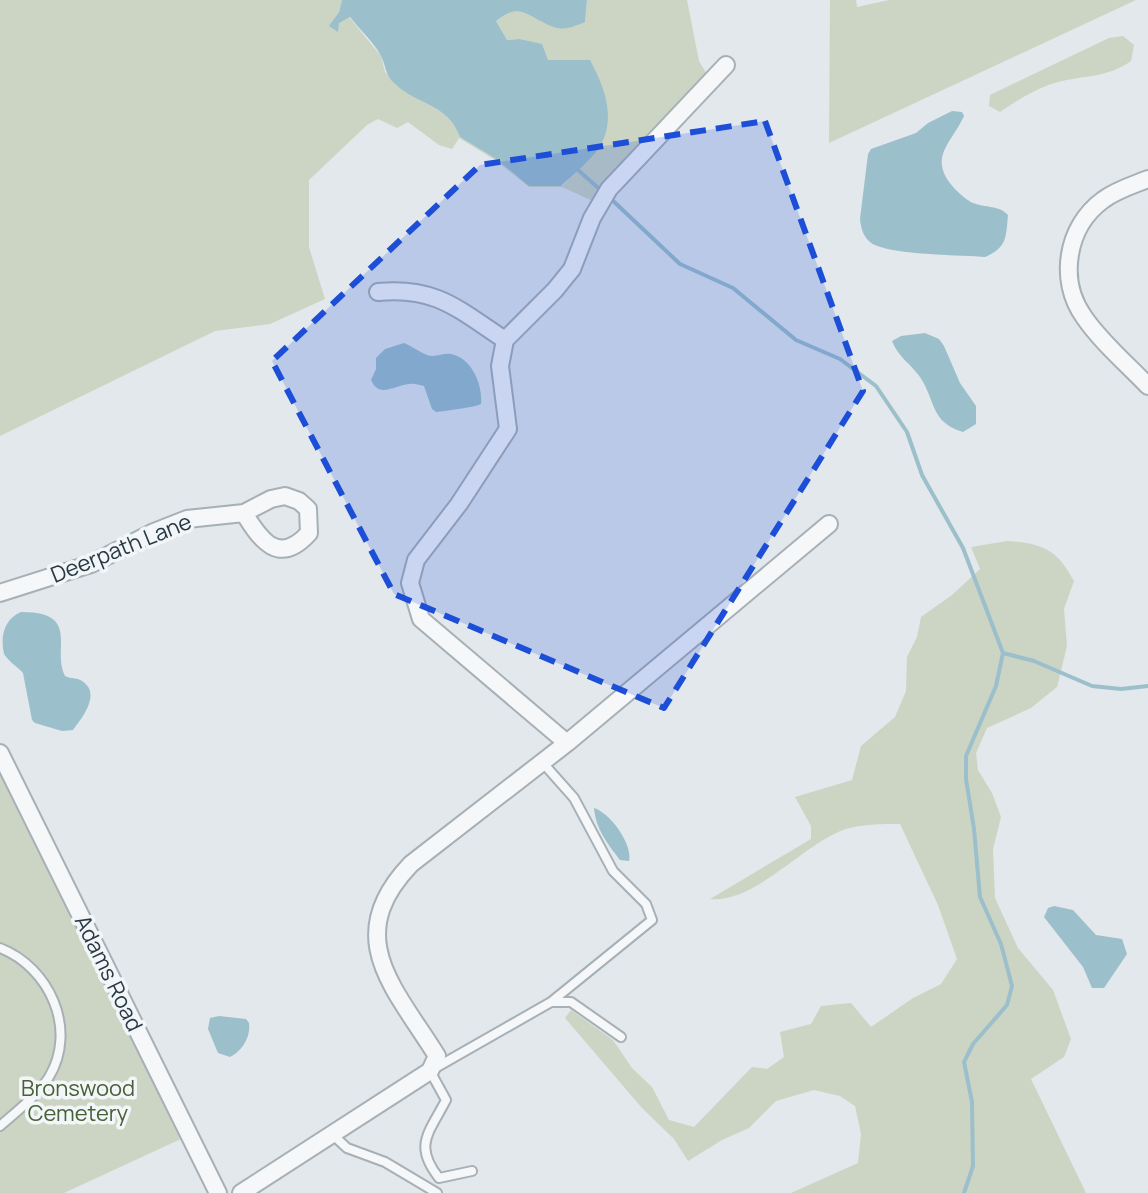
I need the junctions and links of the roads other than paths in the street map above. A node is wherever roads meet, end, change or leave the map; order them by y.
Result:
1 (726, 65) dead end
2 (1148, 179) edge
3 (378, 292) dead end
4 (505, 340) junction
5 (1148, 386) edge
6 (244, 513) dead end
7 (829, 524) dead end
8 (0, 593) edge
9 (567, 743) junction
10 (0, 753) edge
11 (542, 762) junction
12 (0, 948) edge
13 (551, 1002) junction
14 (621, 1037) dead end
15 (430, 1071) junction
16 (0, 1126) edge
17 (333, 1135) junction
18 (472, 1171) dead end
19 (218, 1193) edge
20 (241, 1193) edge
21 (437, 1193) edge

1 - 4 street
2 - 5 street
3 - 4 street
4 - 9 street
6 - 8 street, Deerpath Lane
7 - 9 street
9 - 11 street
10 - 19 street, Adams Road
11 - 13 lane
11 - 15 street
12 - 16 lane
13 - 14 lane
13 - 15 lane
15 - 17 street
15 - 18 lane
17 - 20 street
17 - 21 lane

